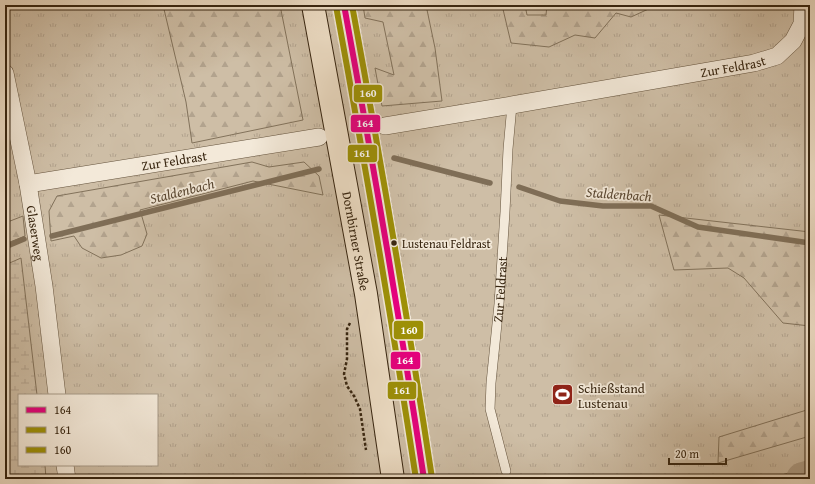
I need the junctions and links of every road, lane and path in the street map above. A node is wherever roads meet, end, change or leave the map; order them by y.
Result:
1 (314, 5) edge
2 (344, 5) edge
3 (803, 5) edge
4 (5, 73) edge
5 (512, 105) junction
6 (385, 126) tunnel mouth
7 (319, 137) tunnel mouth
8 (28, 184) junction
9 (350, 322) dead end
10 (57, 394) edge
11 (367, 456) dead end
12 (65, 466) edge
13 (506, 471) dead end
14 (67, 479) edge
15 (393, 479) edge
16 (424, 479) edge

1 - 15 main road, Dornbirner Straße
2 - 16 main road
3 - 5 street, Zur Feldrast
4 - 8 street, Glaserweg
5 - 6 street, Zur Feldrast
5 - 13 lane, Zur Feldrast
7 - 8 street, Zur Feldrast
8 - 10 street, Glaserweg
9 - 11 path
12 - 14 street

